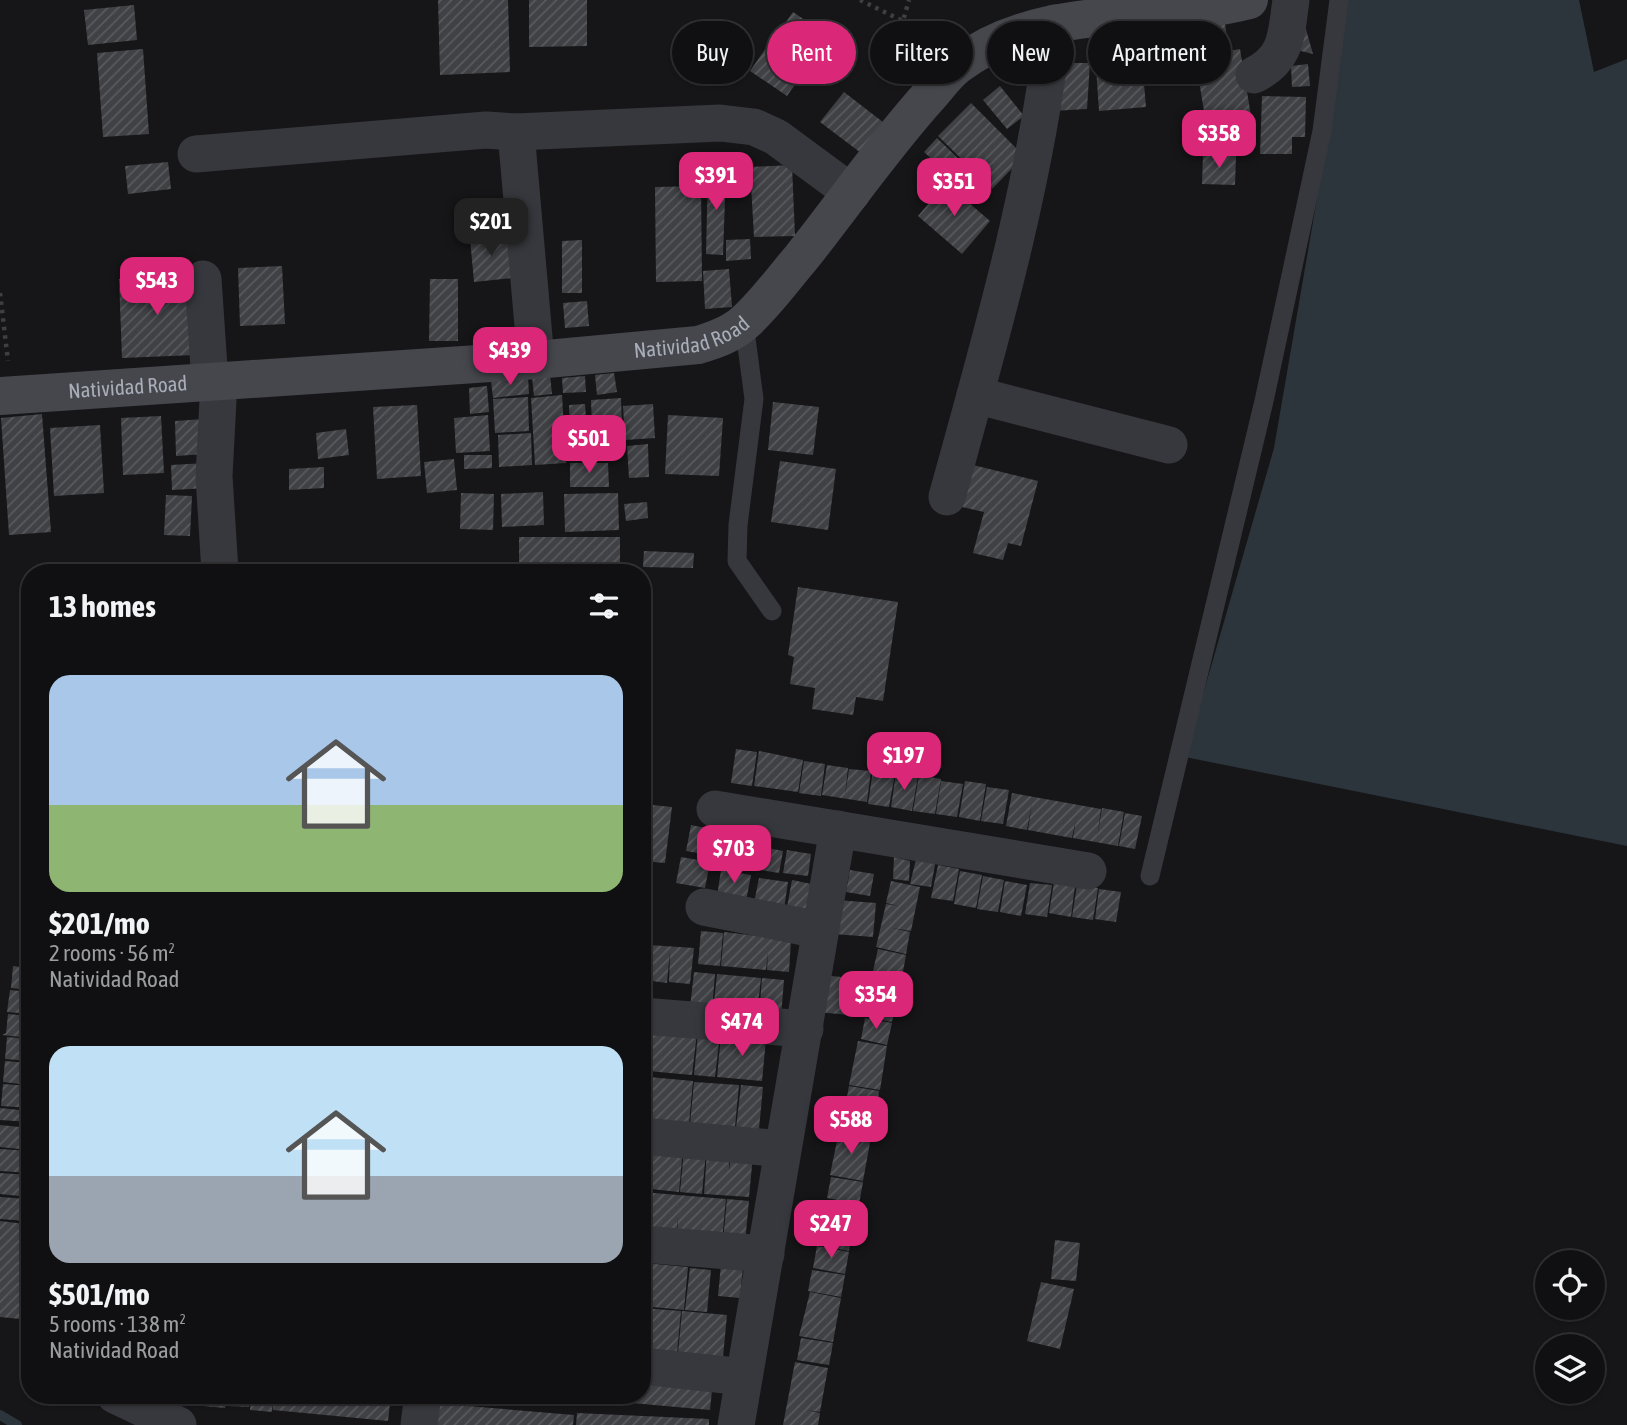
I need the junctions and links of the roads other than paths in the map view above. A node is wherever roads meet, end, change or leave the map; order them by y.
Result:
1 (1250, 0) edge
2 (1290, 0) edge
3 (1339, 0) edge
4 (1068, 21) edge
5 (987, 49) edge
6 (1254, 75) dead end
7 (1045, 84) edge
8 (516, 132) junction
9 (196, 154) dead end
10 (852, 193) junction
11 (202, 279) dead end
12 (744, 323) junction
13 (536, 360) junction
14 (215, 382) junction
15 (6, 395) edge
16 (975, 395) junction
17 (1169, 445) dead end
18 (947, 497) dead end
19 (220, 564) edge
20 (772, 611) dead end
21 (715, 809) dead end
22 (838, 829) junction
23 (1088, 871) dead end
24 (1150, 876) dead end
25 (704, 907) dead end
26 (820, 930) junction
27 (651, 1017) edge
28 (805, 1029) junction
29 (651, 1137) edge
30 (783, 1149) junction
31 (651, 1245) edge
32 (766, 1254) junction
33 (651, 1367) edge
34 (744, 1377) junction
35 (135, 1404) edge
36 (422, 1404) edge
37 (178, 1425) edge
38 (419, 1425) edge
39 (736, 1425) edge

1 - 4 street, Natividad Road
2 - 6 street
3 - 24 lane
5 - 10 street, Natividad Road
7 - 16 street
8 - 9 street
8 - 10 street
8 - 13 street
10 - 12 street, Natividad Road
11 - 14 street
12 - 13 street, Natividad Road
12 - 20 lane
13 - 14 street, Natividad Road
14 - 15 street, Natividad Road
14 - 19 street
16 - 17 street
16 - 18 street
21 - 22 street
22 - 23 street
22 - 26 street
25 - 26 street
26 - 28 street
27 - 28 street
28 - 30 street
29 - 30 street
30 - 32 street
31 - 32 street
32 - 34 street
33 - 34 street
34 - 39 street
35 - 37 street
36 - 38 street

